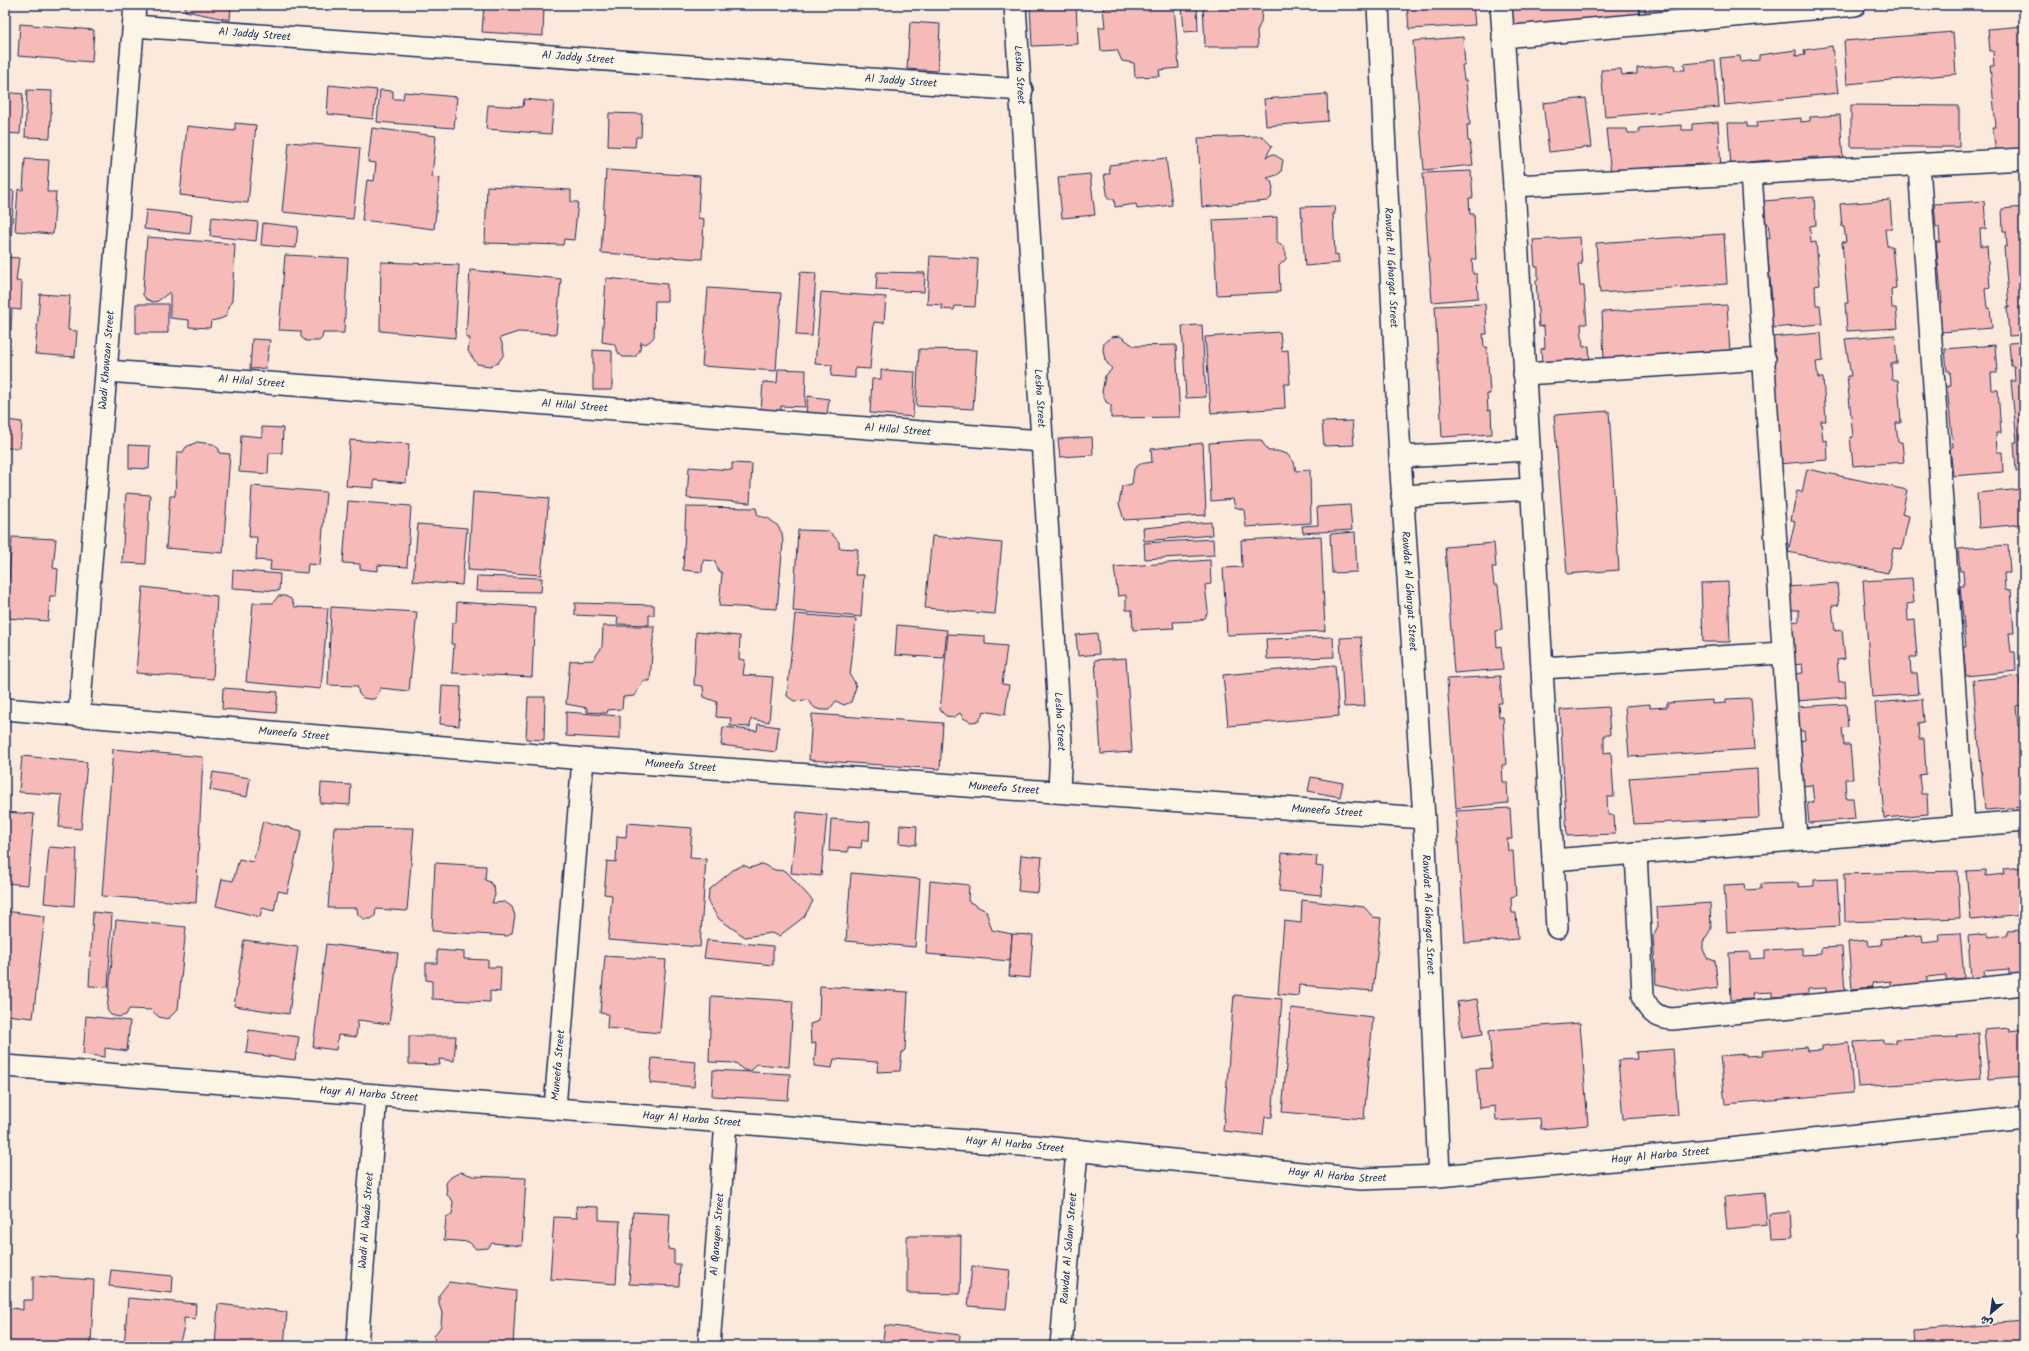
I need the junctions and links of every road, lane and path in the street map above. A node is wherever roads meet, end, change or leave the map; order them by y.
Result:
1 (135, 5) edge
2 (1015, 5) edge
3 (1378, 5) edge
4 (1501, 5) edge
5 (1855, 5) edge
6 (134, 26) junction
7 (1503, 37) junction
8 (1022, 90) junction
9 (2024, 159) edge
10 (1919, 165) junction
11 (1751, 174) junction
12 (1514, 186) junction
13 (1764, 359) junction
14 (107, 371) junction
15 (1524, 374) junction
16 (1042, 441) junction
17 (1528, 450) junction
18 (1400, 456) junction
19 (1531, 489) junction
20 (1402, 496) junction
21 (1782, 653) junction
22 (1542, 668) junction
23 (5, 709) edge
24 (79, 714) junction
25 (583, 759) junction
26 (1059, 792) junction
27 (1424, 818) junction
28 (2024, 820) edge
29 (1964, 826) junction
30 (1796, 839) junction
31 (1636, 853) junction
32 (1553, 860) junction
33 (1557, 928) dead end
34 (2024, 984) edge
35 (5, 1066) edge
36 (376, 1095) junction
37 (555, 1108) junction
38 (2024, 1117) edge
39 (726, 1122) junction
40 (1078, 1150) junction
41 (1440, 1176) junction
42 (357, 1346) edge
43 (709, 1346) edge
44 (1061, 1346) edge

1 - 6 street, Wadi Khawzan Street
2 - 8 street, Lesha Street
3 - 18 street, Rawdat Al Ghargat Street
4 - 7 street
5 - 7 street
6 - 8 street, Al Jaddy Street
6 - 14 street, Wadi Khawzan Street
7 - 12 street
8 - 16 street, Lesha Street
9 - 10 street
10 - 11 street
10 - 29 street
11 - 12 street
11 - 13 street
12 - 15 street
13 - 15 street
13 - 21 street
14 - 16 street, Al Hilal Street
14 - 24 street, Wadi Khawzan Street
15 - 17 street
16 - 26 street, Lesha Street
17 - 18 street
17 - 19 street
18 - 20 street, Rawdat Al Ghargat Street
19 - 20 street
19 - 22 street
20 - 27 street, Rawdat Al Ghargat Street
21 - 22 street
21 - 30 street
22 - 32 street
23 - 24 street, Muneefa Street
24 - 25 street, Muneefa Street
25 - 26 street, Muneefa Street
25 - 37 street, Muneefa Street
26 - 27 street, Muneefa Street
27 - 41 street, Rawdat Al Ghargat Street
28 - 29 street
29 - 30 street
30 - 31 street
31 - 32 street
31 - 34 street
32 - 33 street
35 - 36 street, Hayr Al Harba Street
36 - 37 street, Hayr Al Harba Street
36 - 42 street, Wadi Al Waab Street
37 - 39 street, Hayr Al Harba Street
38 - 41 street, Hayr Al Harba Street
39 - 40 street, Hayr Al Harba Street
39 - 43 street, Al Qarayen Street
40 - 41 street, Hayr Al Harba Street
40 - 44 street, Rawdat Al Salam Street

